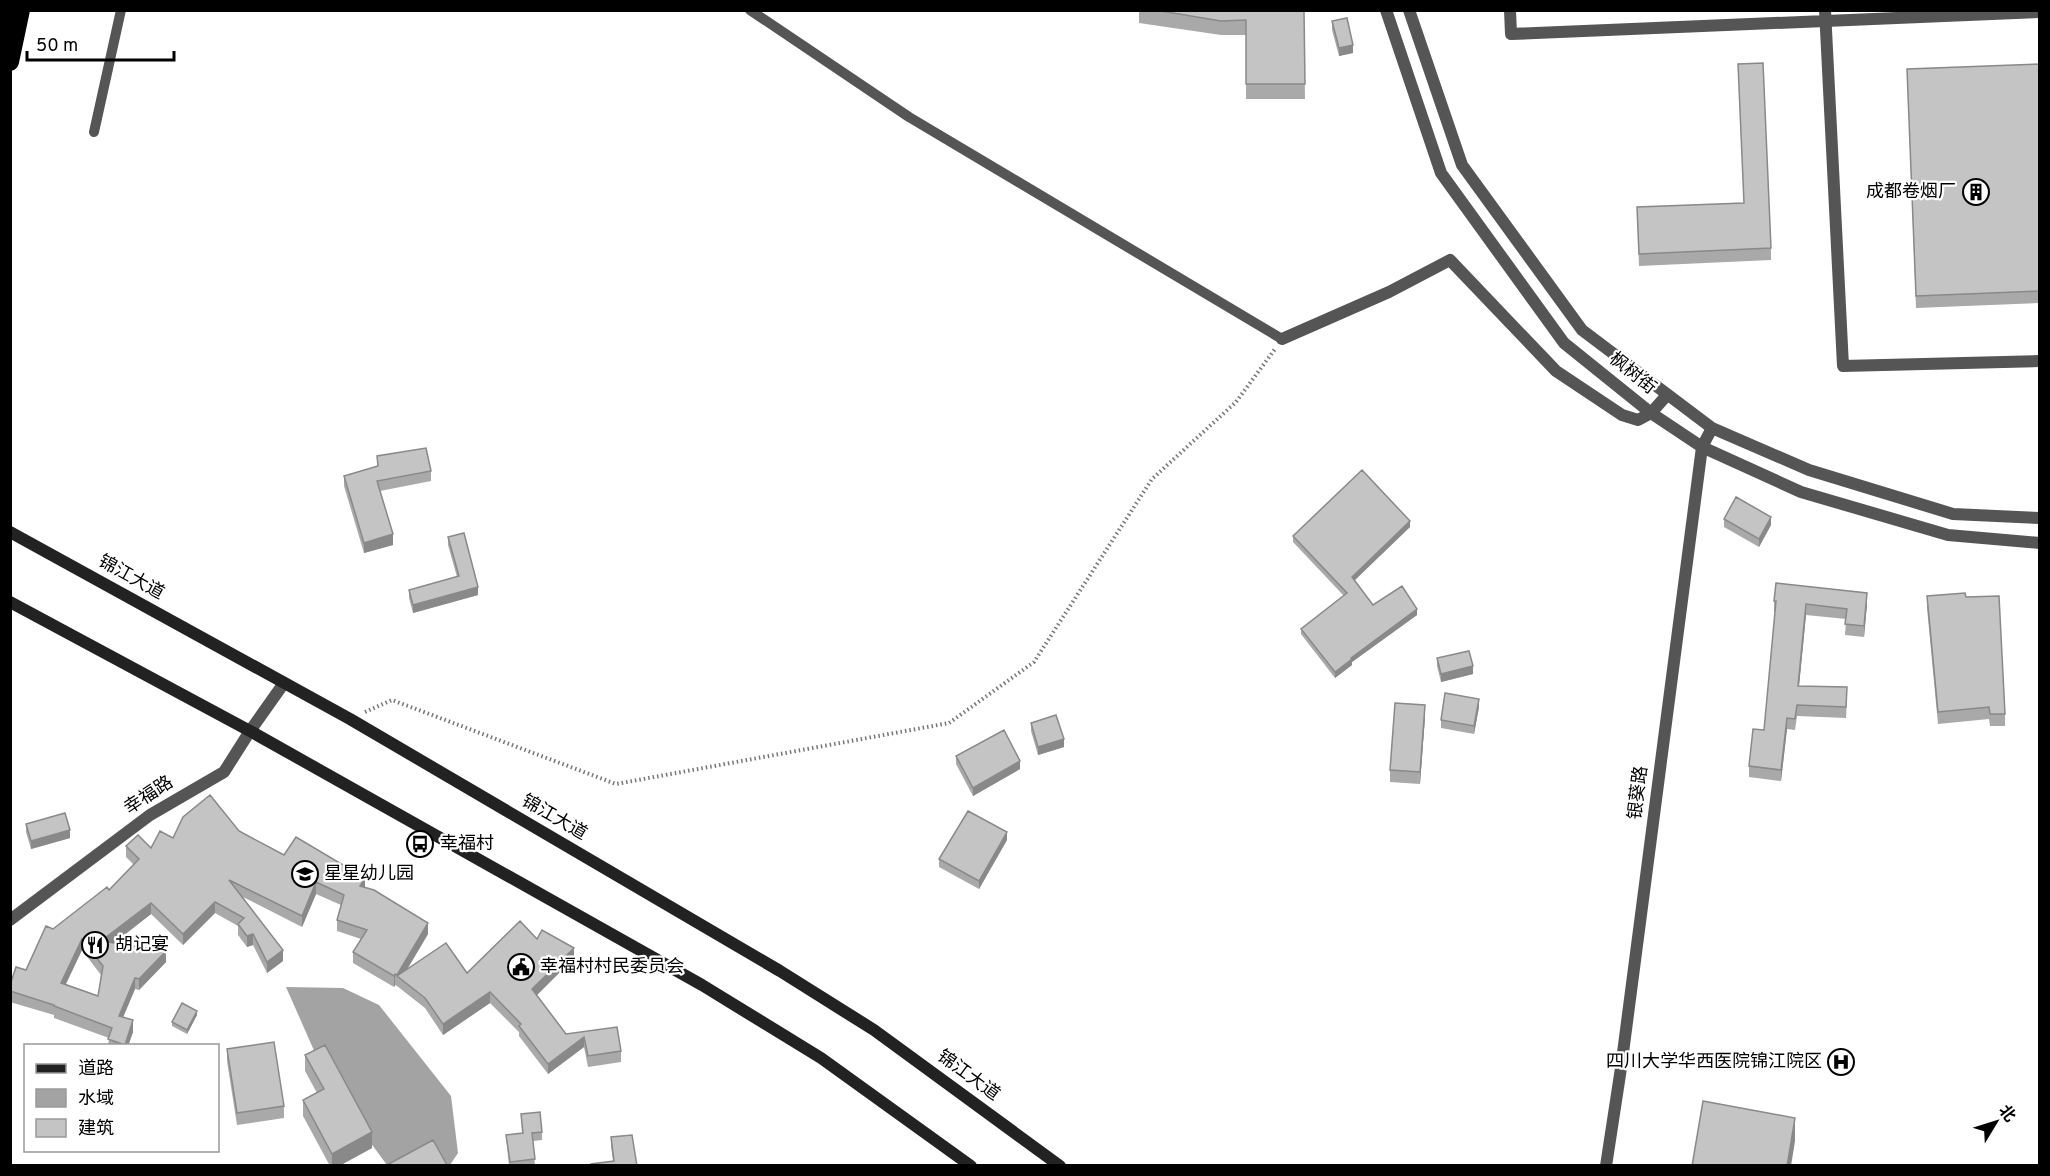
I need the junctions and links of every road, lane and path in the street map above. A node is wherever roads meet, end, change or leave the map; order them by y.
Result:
1 (21, 10) edge
2 (121, 10) edge
3 (750, 10) edge
4 (1386, 10) edge
5 (1409, 10) edge
6 (1510, 10) edge
7 (2040, 12) edge
8 (1825, 16) edge
9 (10, 63) edge
10 (94, 132) dead end
11 (1282, 339) junction
12 (2040, 361) edge
13 (1667, 395) junction
14 (1651, 412) junction
15 (1712, 428) junction
16 (1702, 447) junction
17 (2040, 518) edge
18 (10, 532) edge
19 (2040, 543) edge
20 (10, 602) edge
21 (284, 682) junction
22 (350, 719) junction
23 (250, 731) junction
24 (10, 920) edge
25 (971, 1166) edge
26 (1060, 1166) edge
27 (1606, 1166) edge

1 - 9 highway
2 - 10 lane
3 - 11 lane
4 - 14 street, 枫树街
5 - 13 street, 枫树街
6 - 8 street
7 - 8 street
8 - 12 street
11 - 14 street
11 - 22 path
13 - 14 street
13 - 15 street, 枫树街
14 - 16 street, 枫树街
15 - 16 street, 银葵路
15 - 17 street, 枫树街
16 - 19 street, 枫树街
16 - 27 street, 银葵路
18 - 21 main road, 锦江大道
20 - 23 main road
21 - 22 main road, 锦江大道
21 - 23 street, 幸福路
22 - 26 main road, 锦江大道
23 - 24 street, 幸福路
23 - 25 main road

